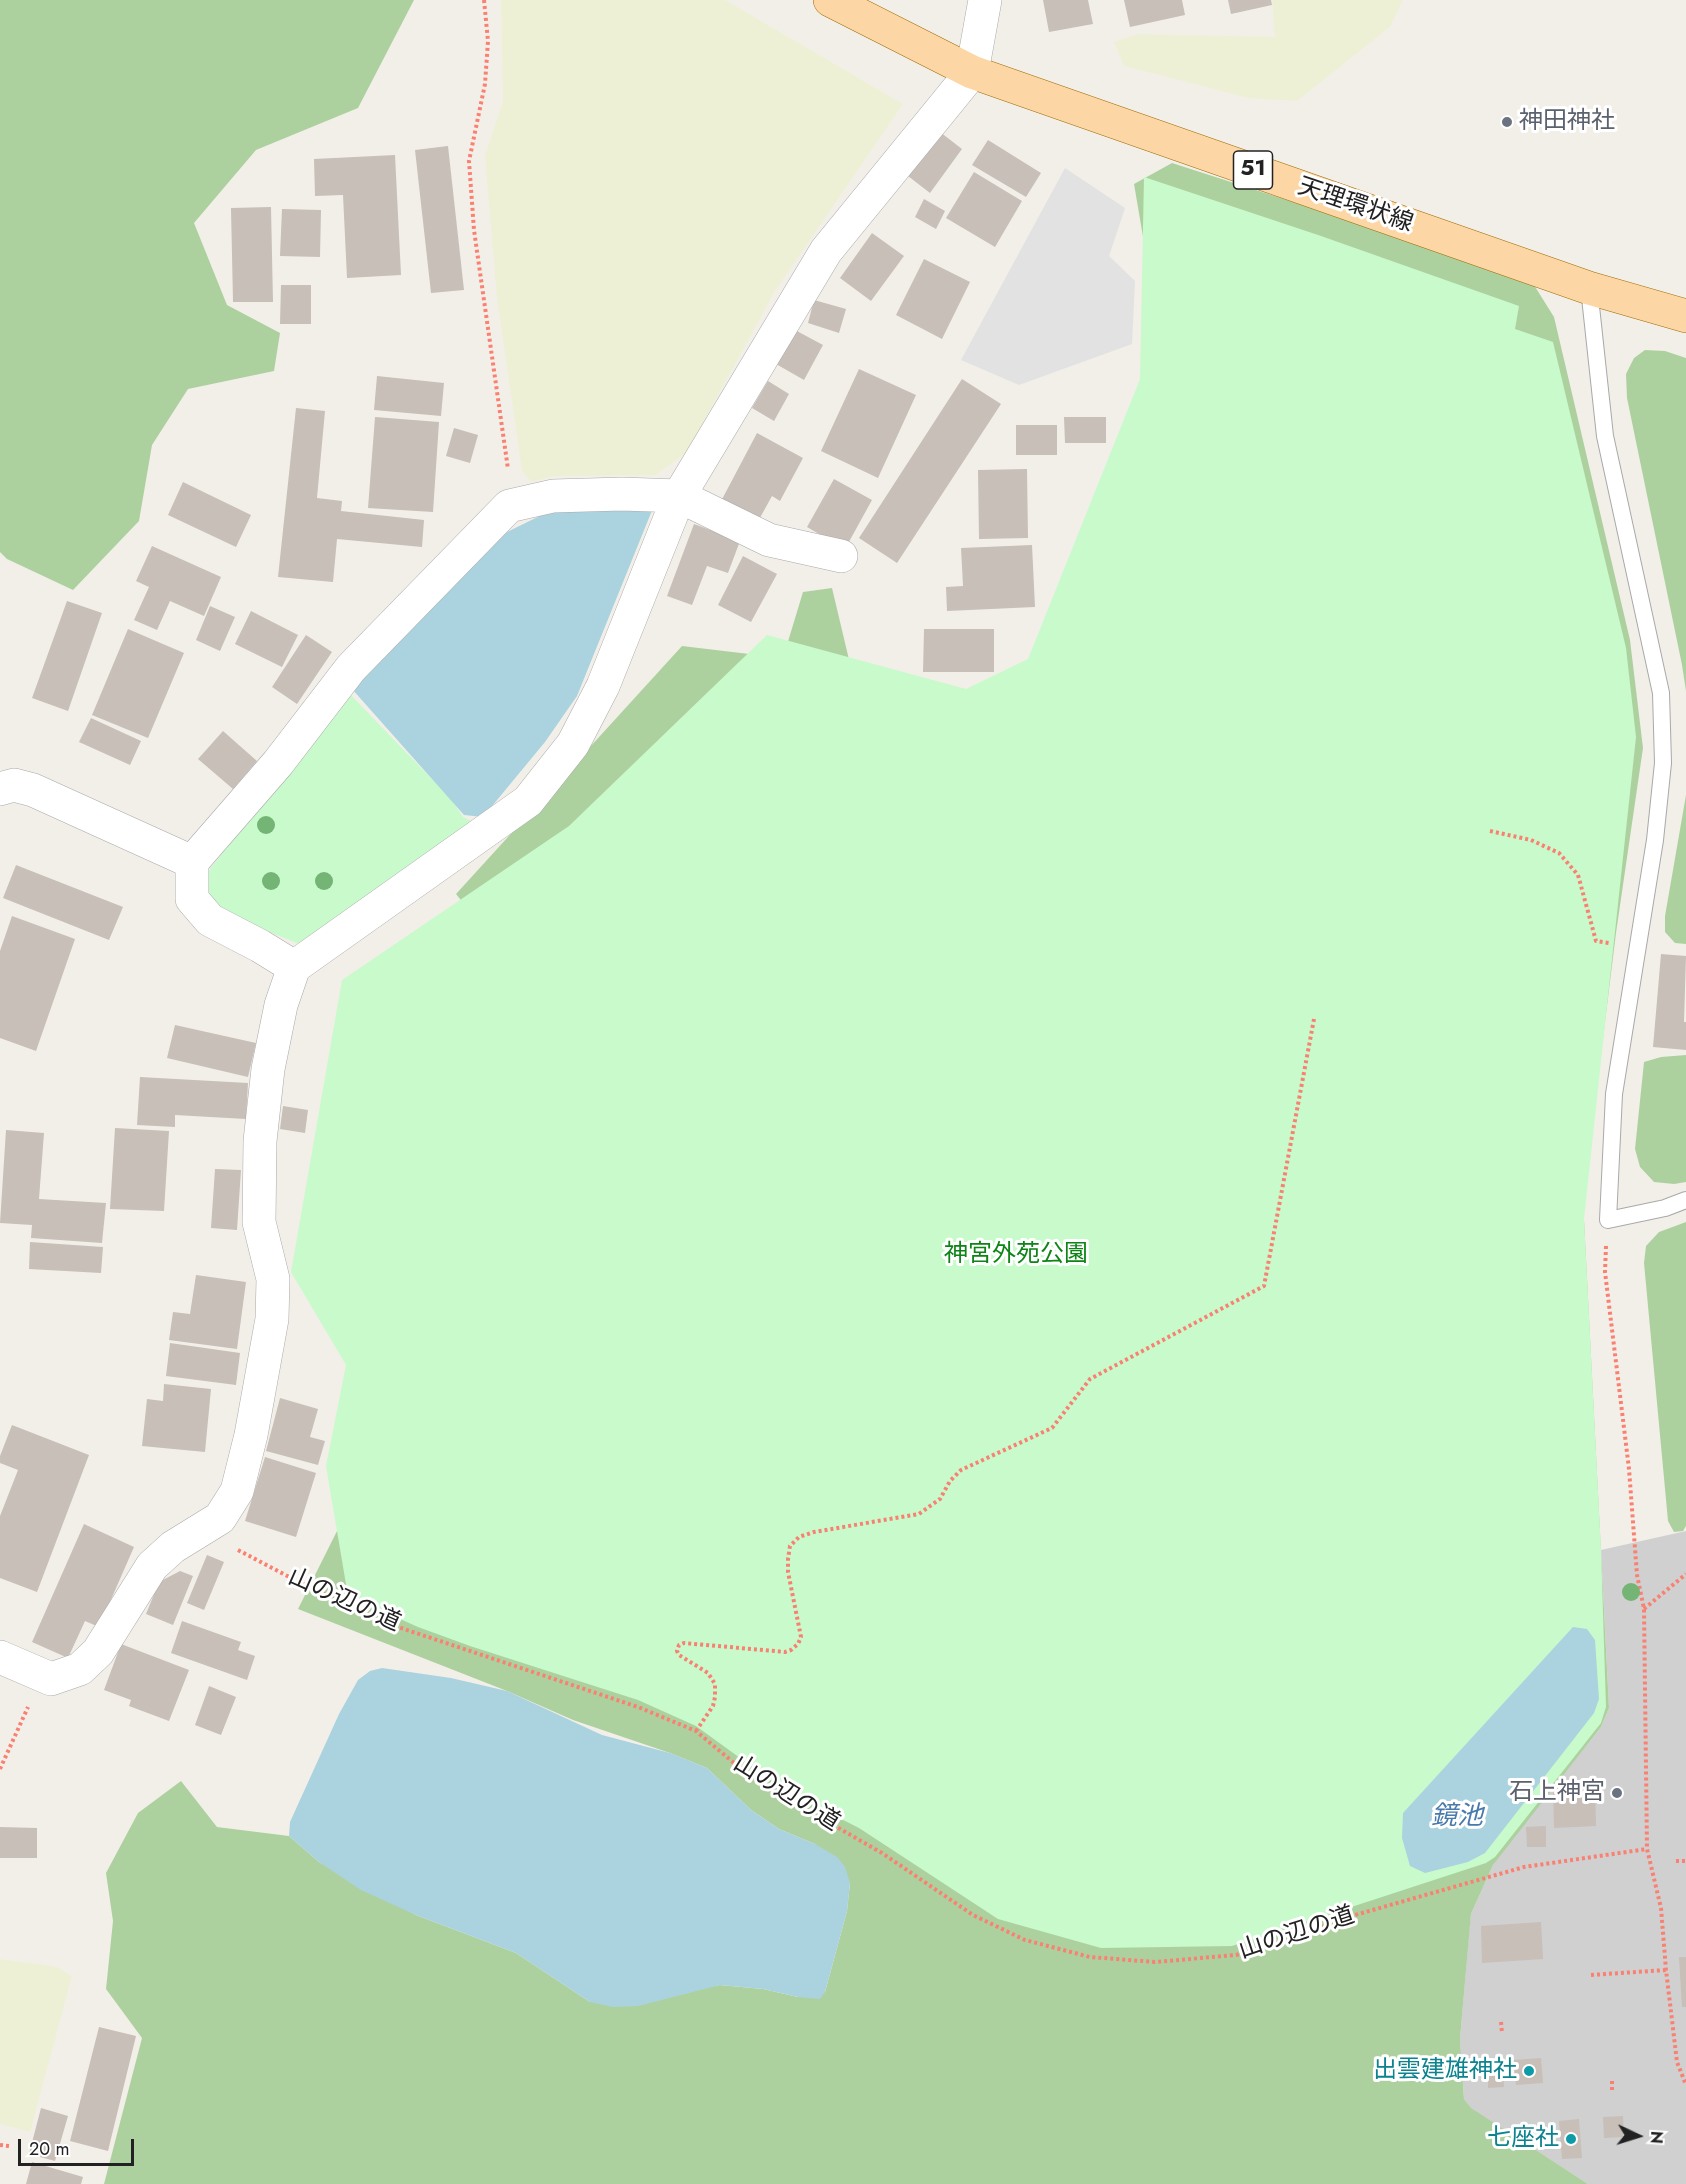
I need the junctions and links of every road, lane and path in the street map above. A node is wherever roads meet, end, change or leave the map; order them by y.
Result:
1 (484, 0) edge
2 (830, 0) edge
3 (985, 0) edge
4 (972, 72) junction
5 (1589, 288) junction
6 (1686, 316) edge
7 (679, 496) junction
8 (509, 506) junction
9 (841, 556) dead end
10 (0, 789) edge
11 (1490, 831) dead end
12 (192, 862) junction
13 (294, 967) junction
14 (1634, 969) junction
15 (1314, 1019) dead end
16 (1686, 1200) edge
17 (1608, 1220) junction
18 (200, 1530) junction
19 (1686, 1574) edge
20 (1644, 1609) junction
21 (0, 1657) edge
22 (42, 1676) junction
23 (696, 1731) junction
24 (0, 1769) edge
25 (1647, 1849) junction
26 (1686, 1861) edge
27 (1676, 1862) dead end
28 (1666, 1970) junction
29 (1591, 1974) dead end
30 (1501, 2022) dead end
31 (1502, 2033) dead end
32 (1612, 2081) dead end
33 (1686, 2085) edge
34 (1612, 2090) dead end
35 (0, 2145) edge
36 (9, 2146) dead end

1 - 8 path
2 - 4 main road, 天理環状線 / 51
3 - 4 street
4 - 5 main road, 天理環状線 / 51
4 - 7 street
5 - 6 main road, 天理環状線 / 51
5 - 14 lane
7 - 8 street
7 - 9 street
7 - 13 street
8 - 12 street
10 - 12 street
11 - 14 path
12 - 13 street
13 - 18 street
14 - 17 lane
15 - 23 path
16 - 17 lane
17 - 20 path
18 - 22 street
18 - 23 path, 山の辺の道
19 - 20 path
20 - 25 path
21 - 22 street
22 - 24 path
23 - 25 path, 山の辺の道
25 - 28 path
26 - 27 path
28 - 29 path
28 - 33 path
30 - 31 path
32 - 34 path
35 - 36 path

